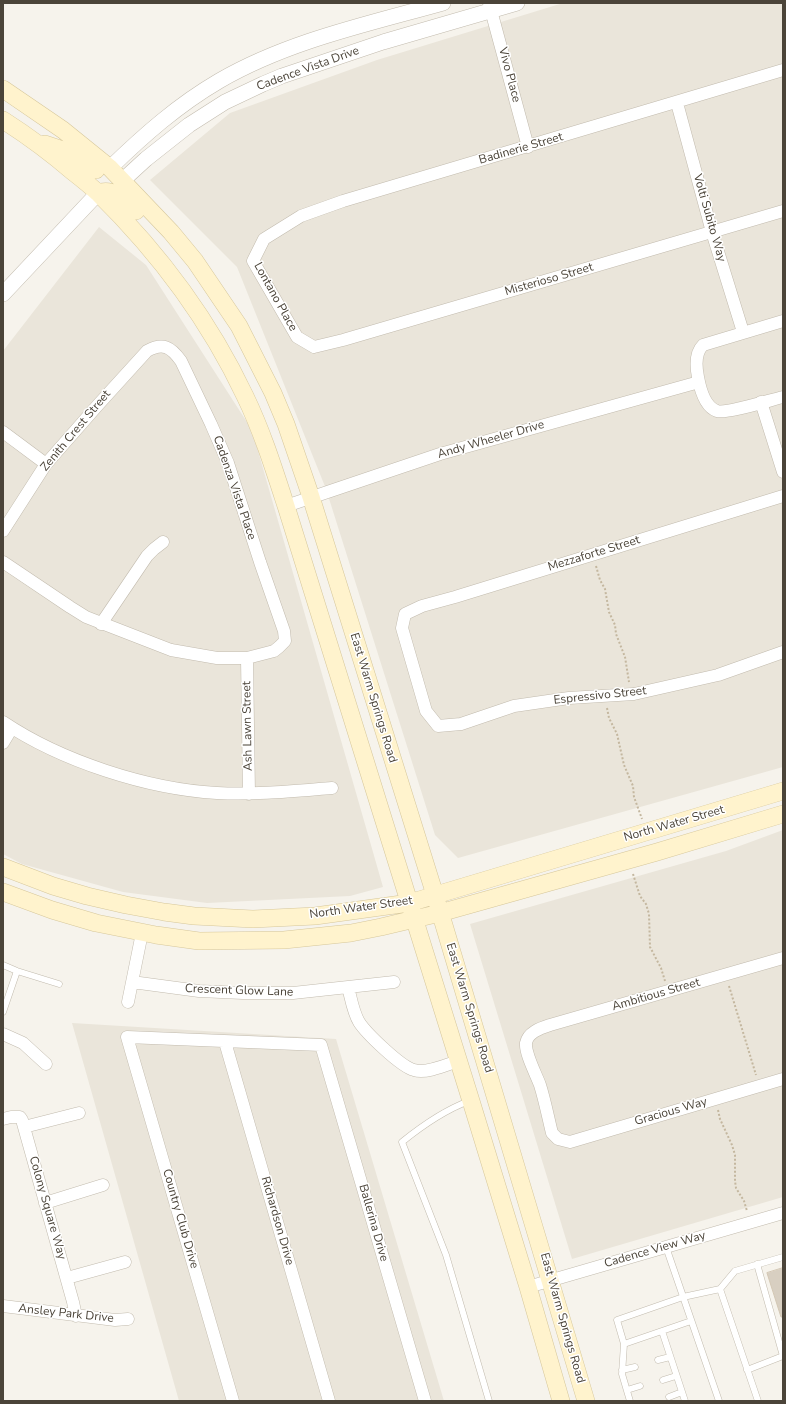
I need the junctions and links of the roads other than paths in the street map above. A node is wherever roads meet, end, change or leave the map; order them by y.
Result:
1 (443, 3) edge
2 (517, 3) edge
3 (490, 7) edge
4 (783, 70) edge
5 (3, 89) edge
6 (677, 103) junction
7 (3, 120) edge
8 (33, 140) junction
9 (528, 147) junction
10 (110, 168) junction
11 (122, 181) junction
12 (98, 193) junction
13 (783, 211) edge
14 (712, 232) junction
15 (264, 239) joint
16 (195, 261) junction
17 (3, 294) edge
18 (783, 321) edge
19 (743, 332) junction
20 (163, 346) joint
21 (314, 347) joint
22 (699, 382) junction
23 (783, 397) edge
24 (761, 402) junction
25 (3, 432) edge
26 (46, 464) junction
27 (783, 472) edge
28 (783, 496) edge
29 (311, 497) junction
30 (286, 506) junction
31 (3, 531) edge
32 (163, 542) dead end
33 (3, 562) edge
34 (101, 624) junction
35 (783, 652) edge
36 (247, 658) junction
37 (7, 725) edge
38 (438, 726) joint
39 (3, 743) edge
40 (332, 788) dead end
41 (783, 791) edge
42 (250, 794) junction
43 (783, 814) edge
44 (3, 867) edge
45 (3, 892) edge
46 (435, 895) junction
47 (411, 911) junction
48 (440, 913) junction
49 (142, 933) junction
50 (783, 958) edge
51 (3, 966) edge
52 (18, 972) junction
53 (132, 982) junction
54 (394, 982) dead end
55 (59, 984) dead end
56 (348, 987) junction
57 (128, 1002) dead end
58 (3, 1012) edge
59 (3, 1034) edge
60 (225, 1042) junction
61 (458, 1061) junction
62 (46, 1064) dead end
63 (783, 1079) edge
64 (471, 1101) junction
65 (79, 1113) dead end
66 (3, 1119) edge
67 (24, 1127) junction
68 (558, 1139) joint
69 (103, 1185) dead end
70 (45, 1203) junction
71 (783, 1213) edge
72 (666, 1247) junction
73 (783, 1257) edge
74 (125, 1262) dead end
75 (757, 1264) junction
76 (67, 1278) junction
77 (551, 1281) junction
78 (528, 1287) junction
79 (720, 1289) junction
80 (684, 1297) junction
81 (3, 1306) edge
82 (76, 1316) junction
83 (128, 1319) dead end
84 (692, 1321) junction
85 (662, 1331) junction
86 (624, 1344) junction
87 (670, 1357) junction
88 (783, 1357) edge
89 (658, 1360) dead end
90 (635, 1367) dead end
91 (622, 1370) junction
92 (747, 1370) junction
93 (676, 1376) junction
94 (663, 1380) dead end
95 (640, 1386) dead end
96 (627, 1390) junction
97 (682, 1392) junction
98 (669, 1397) dead end
99 (233, 1401) edge
100 (329, 1401) edge
101 (425, 1401) edge
102 (489, 1401) edge
103 (561, 1401) edge
104 (586, 1401) edge
105 (630, 1401) edge
106 (685, 1401) edge
107 (719, 1401) edge
108 (758, 1401) edge

1 - 10 street, Cadence Vista Drive
2 - 3 street, Cadence Vista Drive
3 - 9 street, Vivo Place
3 - 11 street, Cadence Vista Drive
4 - 6 street, Badinerie Street
5 - 10 main road, East Warm Springs Road
6 - 9 street, Badinerie Street
6 - 14 street, Volti Subito Way
7 - 8 main road, East Warm Springs Road
8 - 11 main road
8 - 12 main road, East Warm Springs Road
9 - 15 street, Badinerie Street
10 - 11 main road, East Warm Springs Road
11 - 16 main road, East Warm Springs Road
12 - 16 main road
12 - 17 street
12 - 30 main road, East Warm Springs Road
13 - 14 street, Misterioso Street
14 - 19 street, Volti Subito Way
14 - 21 street, Misterioso Street
15 - 21 street, Lontano Place
16 - 29 main road, East Warm Springs Road
18 - 19 street
19 - 22 street
20 - 26 street, Zenith Crest Street
20 - 36 street, Cadenza Vista Place
22 - 24 street
22 - 29 street, Andy Wheeler Drive
23 - 24 street
24 - 27 street
25 - 26 street
26 - 31 street, Zenith Crest Street
28 - 38 street, Mezzaforte Street
29 - 30 street, Andy Wheeler Drive
29 - 46 main road, East Warm Springs Road
30 - 47 main road, East Warm Springs Road
32 - 34 street
33 - 34 street
34 - 36 street
35 - 38 street, Espressivo Street
36 - 42 street, Ash Lawn Street
37 - 39 street
37 - 42 street
40 - 42 street
41 - 46 main road, North Water Street
43 - 48 main road, North Water Street
44 - 47 main road, North Water Street
45 - 49 main road, North Water Street
46 - 47 main road, North Water Street
46 - 48 main road, East Warm Springs Road
47 - 48 main road, North Water Street
47 - 49 main road, North Water Street
47 - 61 main road, East Warm Springs Road
48 - 77 main road, East Warm Springs Road
49 - 53 street
50 - 68 street, Ambitious Street
51 - 52 lane
52 - 55 lane
52 - 58 lane
53 - 56 street, Crescent Glow Lane
53 - 57 street
54 - 56 street, Crescent Glow Lane
56 - 61 street
59 - 62 street
60 - 99 street, Country Club Drive
60 - 100 street, Richardson Drive
60 - 101 street, Ballerina Drive
61 - 64 main road, East Warm Springs Road
63 - 68 street, Gracious Way
64 - 78 main road, East Warm Springs Road
64 - 102 lane
65 - 67 street
66 - 67 street
67 - 70 street, Colony Square Way
69 - 70 street
70 - 76 street, Colony Square Way
71 - 72 street, Cadence View Way
72 - 77 street, Cadence View Way
72 - 80 lane
73 - 75 lane
74 - 76 street
75 - 79 lane
75 - 88 lane
76 - 82 street, Colony Square Way
77 - 78 street, Cadence View Way
77 - 104 main road, East Warm Springs Road
78 - 103 main road, East Warm Springs Road
79 - 80 lane
79 - 92 lane
80 - 84 lane
80 - 86 lane
81 - 82 street, Ansley Park Drive
82 - 83 street, Ansley Park Drive
84 - 85 lane
84 - 107 lane
85 - 86 lane
85 - 87 lane
86 - 91 lane
87 - 89 lane
87 - 93 lane
88 - 92 lane
90 - 91 lane
91 - 96 lane
92 - 108 lane
93 - 94 lane
93 - 97 lane
95 - 96 lane
96 - 105 lane
97 - 98 lane
97 - 106 lane

